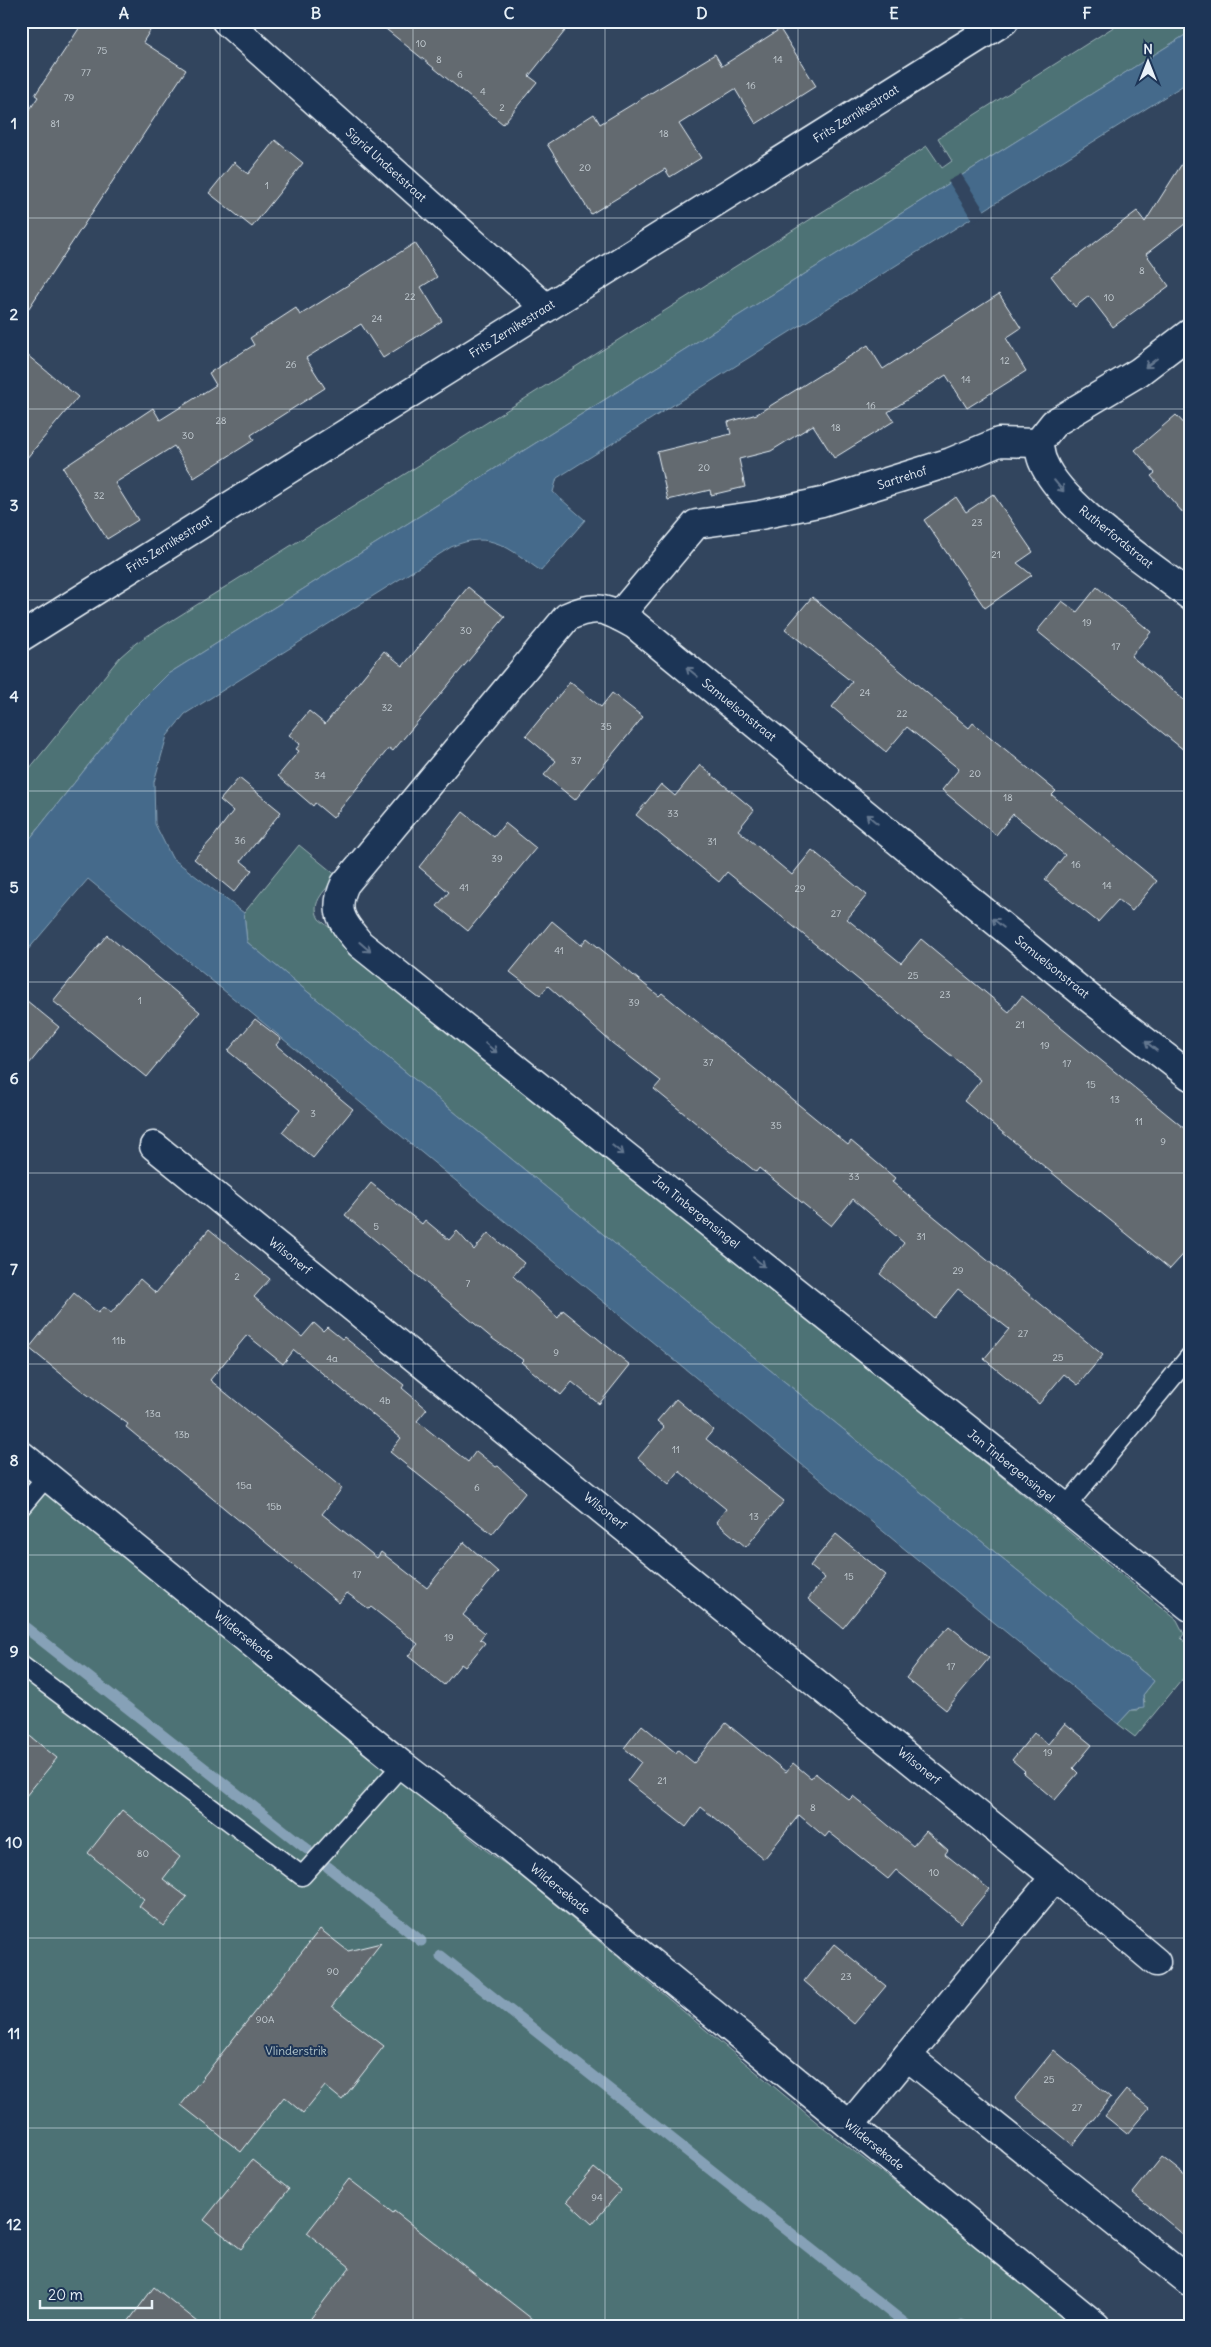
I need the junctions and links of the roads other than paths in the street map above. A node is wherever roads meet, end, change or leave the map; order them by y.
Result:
1 (1004, 21) edge
2 (227, 22) edge
3 (546, 308) junction
4 (1190, 333) edge
5 (1038, 443) junction
6 (1190, 596) edge
7 (619, 616) junction
8 (21, 637) edge
9 (338, 907) joint
10 (1190, 1076) edge
11 (154, 1146) dead end
12 (1190, 1356) edge
13 (21, 1455) edge
14 (47, 1476) junction
15 (21, 1507) edge
16 (1064, 1509) junction
17 (1190, 1607) edge
18 (21, 1666) edge
19 (402, 1765) junction
20 (1055, 1877) junction
21 (1156, 1962) dead end
22 (907, 2056) junction
23 (850, 2125) junction
24 (1190, 2282) edge
25 (1096, 2326) edge

1 - 3 street, Frits Zernikestraat
2 - 3 street, Sigrid Undsetstraat
3 - 8 street, Frits Zernikestraat
4 -> 5 street
5 -> 6 street, Rutherfordstraat
5 - 7 street, Sartrehof
7 - 9 street, Samuelsonstraat
10 -> 7 street, Samuelsonstraat
9 -> 16 street, Jan Tinbergensingel
11 - 20 street, Wilsonerf
12 - 16 lane, Jan Tinbergensingel
13 - 14 street, Wildersekade
14 - 15 lane
14 - 19 street, Wildersekade
16 - 17 street, Jan Tinbergensingel
18 - 19 lane
19 - 23 street, Wildersekade
20 - 21 street, Wilsonerf
20 - 22 street
22 - 23 street
22 - 24 street
23 - 25 street, Wildersekade

